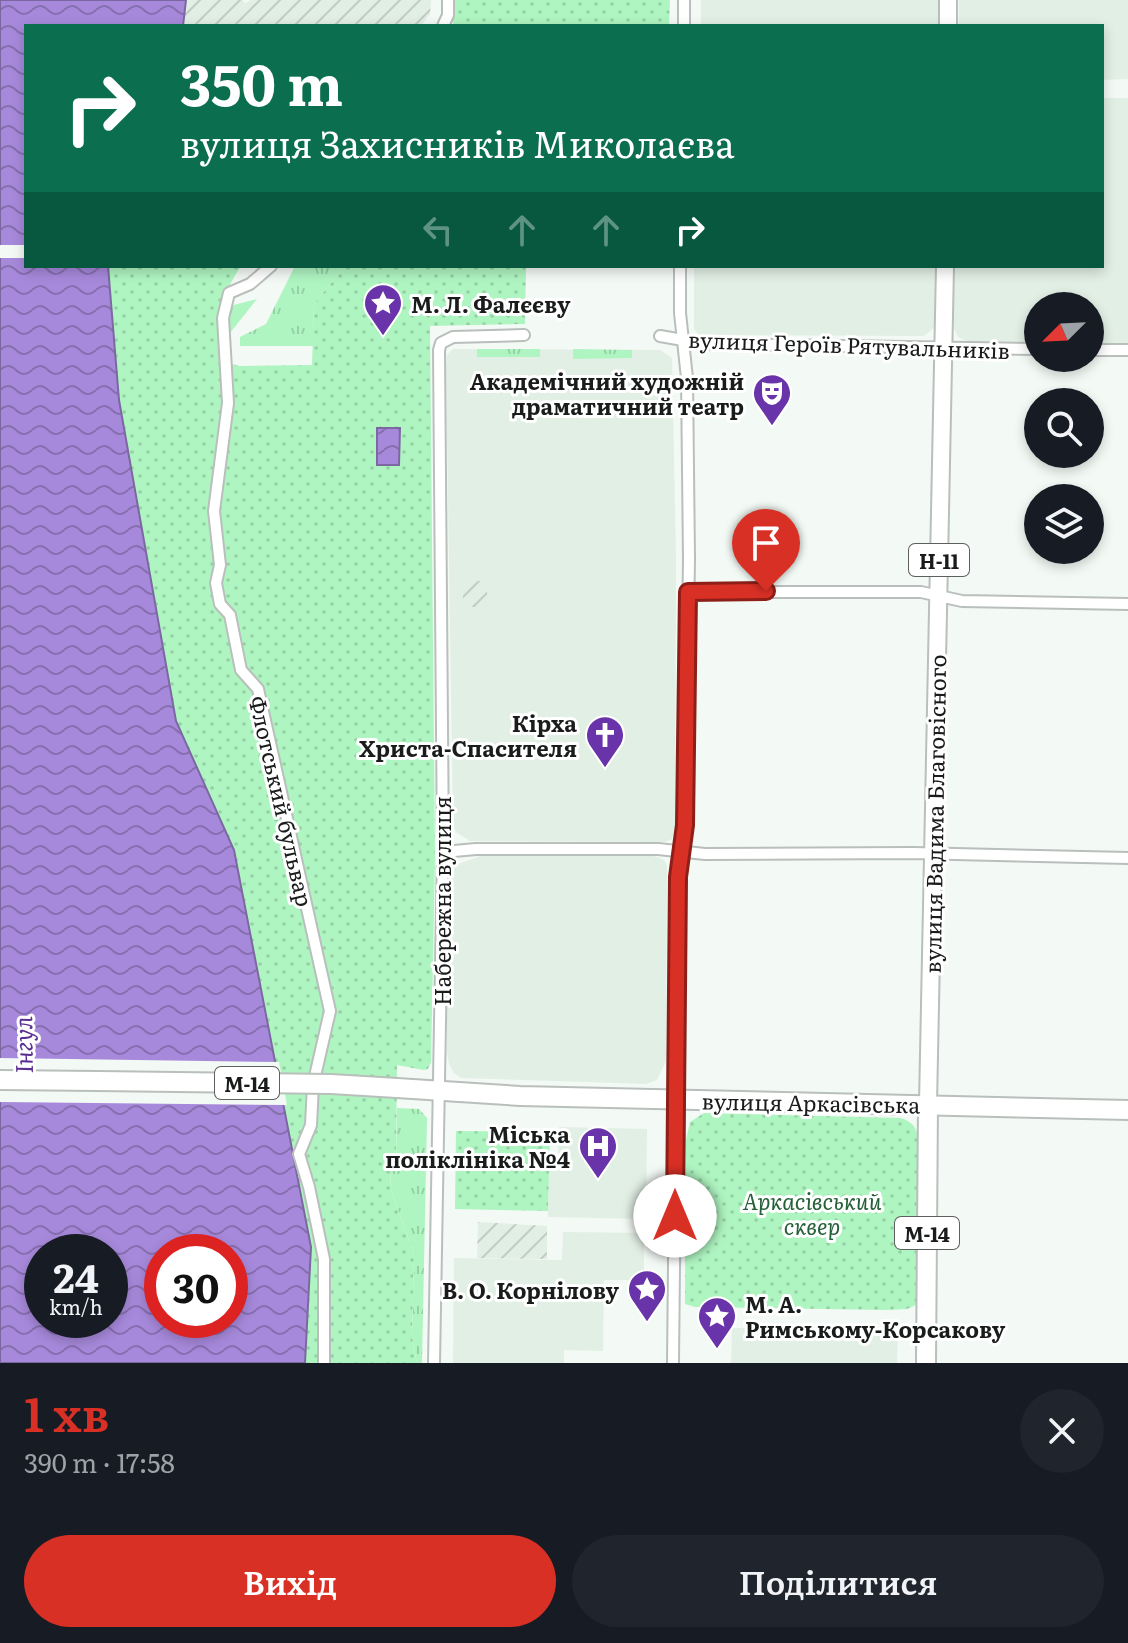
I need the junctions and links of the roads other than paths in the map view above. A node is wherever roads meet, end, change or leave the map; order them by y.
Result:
1 (448, 0) edge
2 (684, 0) edge
3 (948, 0) edge
4 (444, 24) edge
5 (684, 24) edge
6 (948, 24) edge
7 (269, 268) edge
8 (680, 268) edge
9 (945, 268) edge
10 (524, 335) dead end
11 (660, 336) dead end
12 (683, 340) junction
13 (943, 349) junction
14 (1024, 349) edge
15 (1104, 350) edge
16 (1128, 350) edge
17 (688, 592) junction
18 (939, 595) junction
19 (1128, 604) edge
20 (680, 850) junction
21 (443, 852) junction
22 (932, 853) junction
23 (1128, 858) edge
24 (0, 1080) edge
25 (440, 1090) junction
26 (676, 1099) junction
27 (928, 1104) junction
28 (1128, 1110) edge
29 (324, 1363) edge
30 (434, 1363) edge
31 (673, 1363) edge
32 (926, 1363) edge

1 - 4 street
2 - 5 street
3 - 6 main road
7 - 29 street, Флотський бульвар
8 - 12 street
9 - 13 main road, вулиця Вадима Благовісного / Н-11
10 - 21 street, Набережна вулиця
11 - 12 street, вулиця Героїв Рятувальників
12 - 13 street, вулиця Героїв Рятувальників
12 - 17 street
13 - 14 street, вулиця Героїв Рятувальників
13 - 18 main road, вулиця Вадима Благовісного / Н-11
15 - 16 street
17 - 18 street
17 - 20 street
18 - 19 street
18 - 22 main road, вулиця Вадима Благовісного / Н-11
20 - 21 street
20 - 22 street
20 - 26 street
21 - 25 street, Набережна вулиця
22 - 23 street
22 - 27 main road, вулиця Вадима Благовісного / Н-11
24 - 25 highway, вулиця Аркасівська / М-14, bridge
25 - 26 highway, вулиця Аркасівська / М-14
25 - 30 street, Набережна вулиця
26 - 27 highway, вулиця Аркасівська / М-14
26 - 31 street
27 - 28 highway, вулиця Аркасівська / М-14
27 - 32 highway, вулиця Вадима Благовісного / М-14

